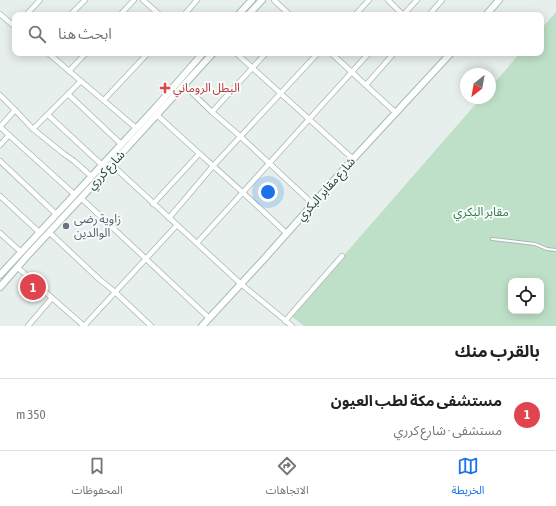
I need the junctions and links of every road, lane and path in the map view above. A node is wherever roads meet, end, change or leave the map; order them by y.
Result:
1 (40, 0) edge
2 (85, 0) edge
3 (134, 0) edge
4 (143, 0) edge
5 (197, 0) edge
6 (252, 0) edge
7 (262, 0) edge
8 (274, 0) edge
9 (369, 0) edge
10 (388, 0) edge
11 (416, 0) edge
12 (442, 0) edge
13 (496, 1) edge
14 (29, 12) edge
15 (73, 12) edge
16 (123, 12) edge
17 (157, 12) edge
18 (187, 12) edge
19 (241, 12) edge
20 (251, 12) edge
21 (287, 12) edge
22 (358, 12) edge
23 (400, 12) edge
24 (406, 12) edge
25 (432, 12) edge
26 (488, 12) edge
27 (0, 14) edge
28 (12, 24) edge
29 (52, 56) edge
30 (83, 56) edge
31 (145, 56) edge
32 (203, 56) edge
33 (203, 56) edge
34 (239, 56) edge
35 (263, 56) edge
36 (315, 56) edge
37 (334, 56) edge
38 (366, 56) edge
39 (391, 56) edge
40 (445, 56) edge
41 (252, 68) junction
42 (69, 71) junction
43 (352, 72) junction
44 (81, 81) junction
45 (184, 84) junction
46 (366, 85) junction
47 (68, 94) junction
48 (280, 94) junction
49 (0, 95) edge
50 (104, 100) junction
51 (16, 110) junction
52 (212, 112) junction
53 (396, 113) junction
54 (48, 115) junction
55 (157, 115) junction
56 (308, 119) junction
57 (136, 128) junction
58 (34, 129) junction
59 (9, 135) junction
60 (241, 137) junction
61 (122, 144) junction
62 (0, 145) edge
63 (199, 154) junction
64 (353, 159) junction
65 (0, 161) edge
66 (269, 163) junction
67 (102, 164) junction
68 (111, 164) junction
69 (213, 166) junction
70 (91, 176) junction
71 (243, 192) junction
72 (74, 194) junction
73 (0, 196) edge
74 (81, 198) junction
75 (153, 204) junction
76 (314, 204) junction
77 (56, 214) junction
78 (169, 218) junction
79 (177, 226) junction
80 (39, 232) junction
81 (49, 232) junction
82 (0, 233) edge
83 (287, 234) junction
84 (492, 239) dead end
85 (196, 243) junction
86 (556, 250) edge
87 (21, 252) junction
88 (342, 256) dead end
89 (147, 258) junction
90 (17, 267) junction
91 (0, 275) edge
92 (241, 284) junction
93 (0, 287) edge
94 (115, 292) junction
95 (52, 298) junction
96 (209, 318) junction
97 (285, 321) junction
98 (28, 326) edge
99 (84, 326) edge
100 (151, 326) edge
101 (202, 326) edge
102 (292, 326) edge

1 - 14 street
2 - 15 street
3 - 16 street
4 - 17 street
5 - 18 street
6 - 19 main road
7 - 20 main road
8 - 21 street
9 - 22 street
10 - 23 street
11 - 24 street
12 - 25 street
13 - 26 main road
27 - 28 street
29 - 42 street
30 - 42 street
31 - 50 street
32 - 45 main road, شارع كرري
33 - 57 main road, شارع كرري
34 - 41 street
35 - 41 street
36 - 48 street
37 - 43 street
38 - 43 street
39 - 46 street
40 - 53 main road, شارع مقابر البكري
41 - 48 street
41 - 52 street
42 - 44 street
43 - 46 street
43 - 56 street
44 - 47 street
44 - 50 street
45 - 52 street
45 - 55 main road, شارع كرري
46 - 53 street
47 - 54 street
47 - 61 street
48 - 56 street
48 - 60 street
49 - 51 street
50 - 57 street
51 - 58 street
51 - 59 street
52 - 60 street
53 - 64 main road, شارع مقابر البكري
54 - 58 street
54 - 67 street
55 - 63 street
55 - 68 main road, شارع كرري
56 - 64 street
56 - 66 street
57 - 61 main road, شارع كرري
58 - 70 street
59 - 62 street
59 - 72 street
60 - 66 street
60 - 69 street
61 - 67 main road, شارع كرري
63 - 69 street
63 - 75 street
64 - 76 main road, شارع مقابر البكري
65 - 77 street
66 - 71 street
66 - 76 street
67 - 70 main road, شارع كرري
68 - 74 main road, شارع كرري
68 - 75 street
69 - 71 street
69 - 78 street
70 - 72 main road, شارع كرري
71 - 83 street
71 - 85 street
72 - 77 main road, شارع كرري
73 - 80 street
74 - 81 main road, شارع كرري
74 - 89 street
75 - 78 street
76 - 83 main road, شارع مقابر البكري
77 - 80 main road, شارع كرري
78 - 79 street
79 - 85 street
79 - 89 street
80 - 87 main road, شارع كرري
81 - 90 main road, شارع كرري
81 - 94 street
82 - 87 street
83 - 92 main road, شارع مقابر البكري
84 - 86 lane
85 - 92 street
87 - 91 main road, شارع كرري
88 - 97 street
89 - 94 street
89 - 96 street
90 - 93 main road, شارع كرري
90 - 95 street
92 - 96 main road, شارع مقابر البكري
92 - 97 street
94 - 99 street
94 - 100 street
95 - 98 street
95 - 99 street
96 - 101 main road, شارع مقابر البكري
97 - 102 street

